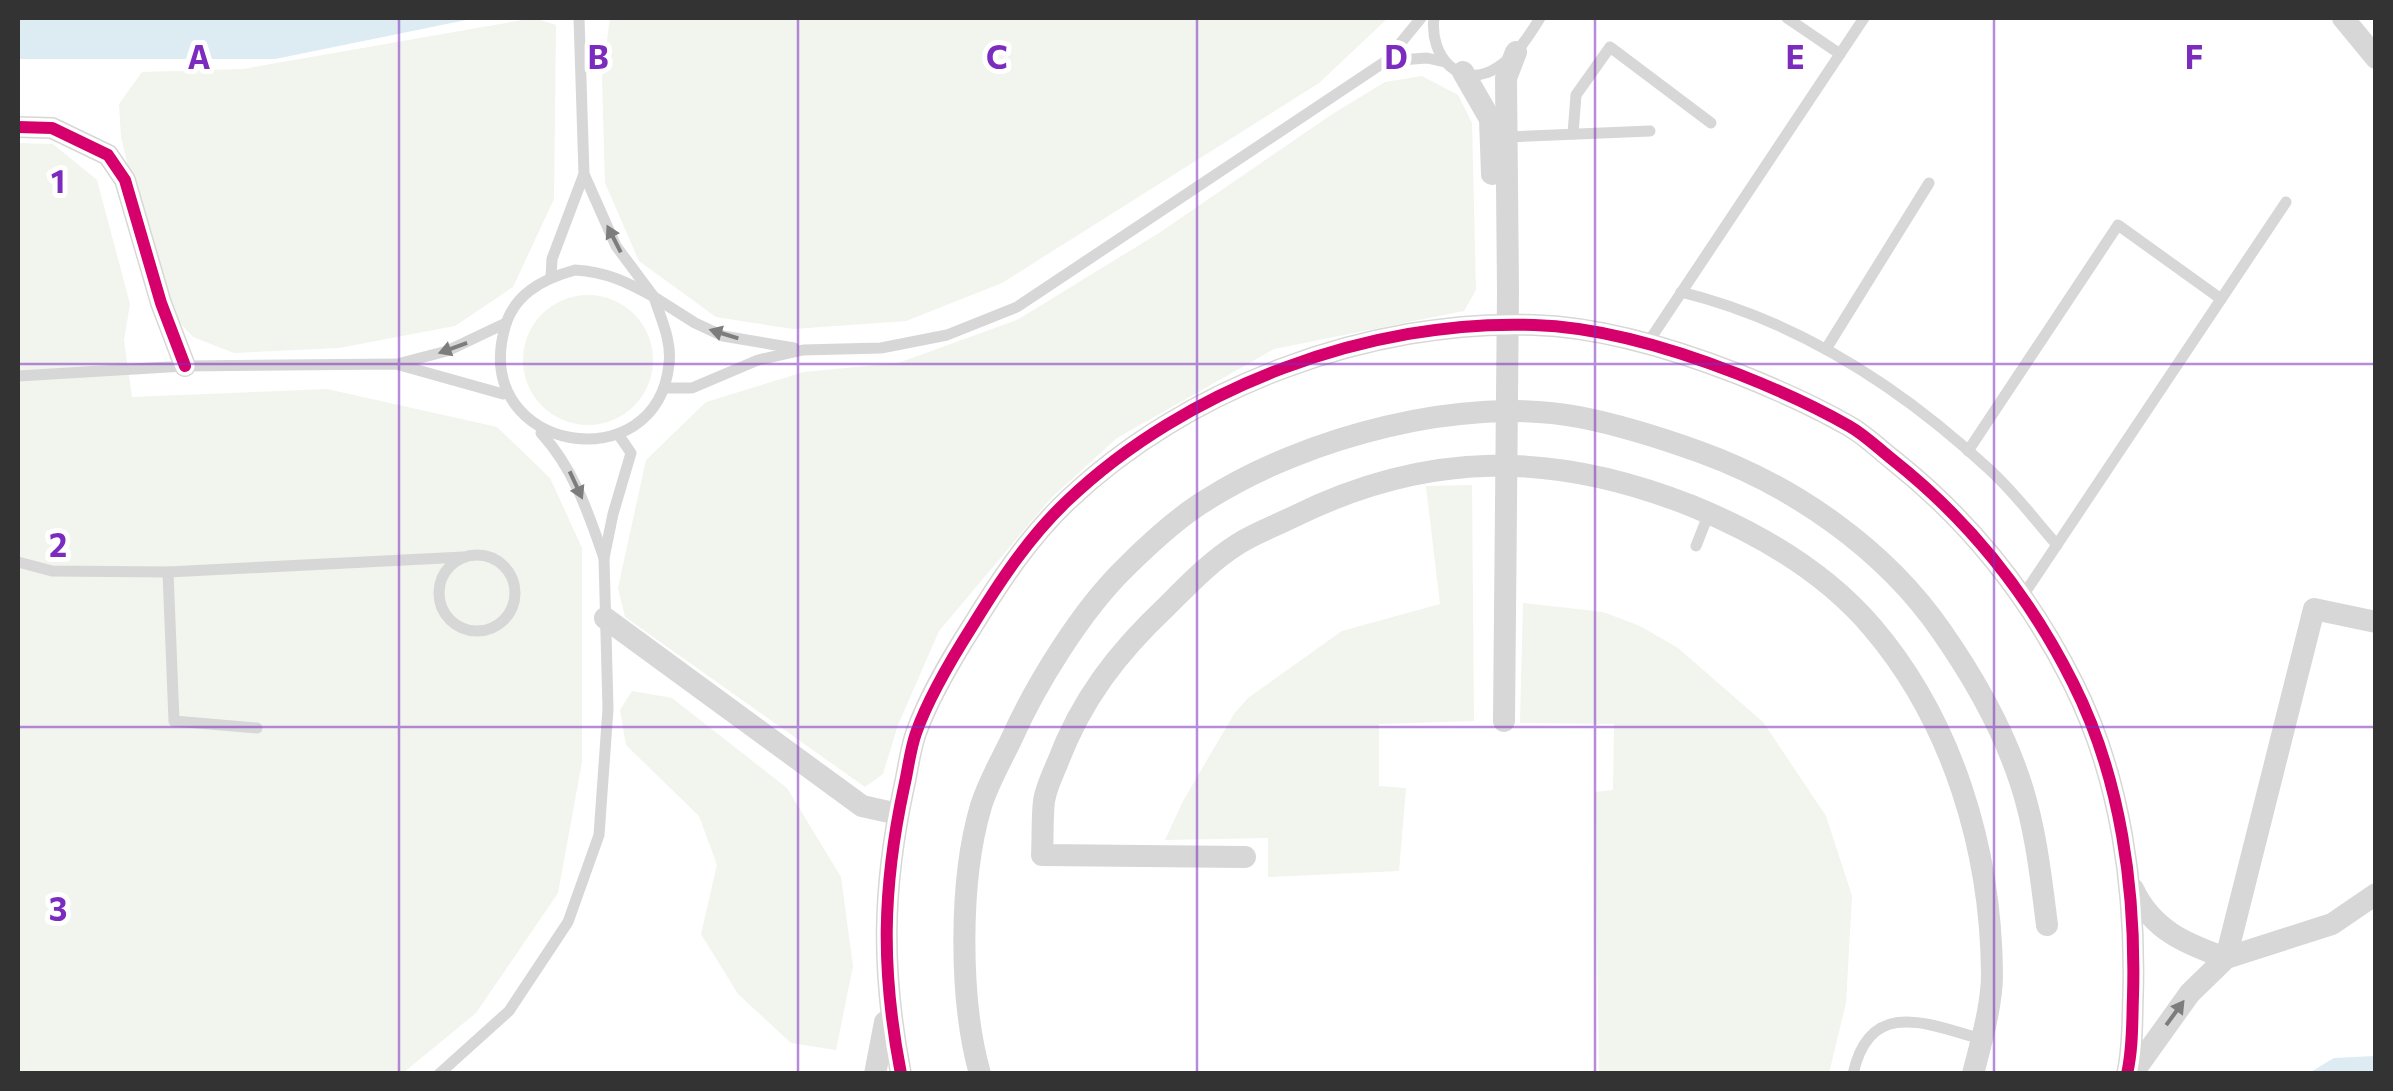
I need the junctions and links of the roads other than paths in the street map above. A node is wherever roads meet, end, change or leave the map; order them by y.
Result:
1 (1421, 18) edge
2 (1434, 18) edge
3 (1540, 18) edge
4 (1787, 18) edge
5 (1864, 18) edge
6 (2343, 18) edge
7 (580, 21) edge
8 (1516, 52) junction
9 (1840, 54) junction
10 (2376, 58) edge
11 (1386, 61) junction
12 (1455, 67) junction
13 (1711, 123) dead end
14 (18, 127) edge
15 (1650, 132) dead end
16 (1573, 134) junction
17 (1507, 137) junction
18 (584, 174) junction
19 (1929, 182) dead end
20 (2286, 202) dead end
21 (551, 276) junction
22 (1682, 292) junction
23 (654, 298) junction
24 (2221, 298) junction
25 (506, 323) junction
26 (1506, 326) junction
27 (1647, 344) junction
28 (1826, 349) junction
29 (803, 350) junction
30 (396, 364) junction
31 (184, 366) junction
32 (18, 376) edge
33 (664, 388) junction
34 (506, 389) junction
35 (1505, 412) junction
36 (532, 422) junction
37 (618, 434) junction
38 (1968, 451) junction
39 (1505, 463) junction
40 (1709, 513) junction
41 (2057, 544) junction
42 (1696, 546) dead end
43 (463, 557) junction
44 (604, 558) junction
45 (18, 562) edge
46 (168, 572) junction
47 (2022, 597) junction
48 (605, 618) junction
49 (2376, 622) edge
50 (1504, 721) dead end
51 (257, 728) dead end
52 (898, 814) junction
53 (1245, 857) dead end
54 (2126, 874) junction
55 (2376, 894) edge
56 (2047, 926) dead end
57 (2226, 958) junction
58 (889, 999) junction
59 (1981, 1039) junction
60 (438, 1074) edge
61 (876, 1074) edge
62 (900, 1074) edge
63 (980, 1074) edge
64 (1853, 1074) edge
65 (1974, 1074) edge
66 (2129, 1074) edge

1 - 11 lane
2 - 12 lane
3 - 8 lane
4 - 9 lane
5 - 9 lane
6 - 10 street
7 - 18 lane
8 - 12 lane
8 - 17 street
9 - 22 lane
11 - 12 lane
11 - 29 lane
12 - 26 street
13 - 16 lane
14 - 31 street
15 - 16 lane
16 - 17 lane
17 - 26 street
18 - 21 lane
23 -> 18 lane
19 - 28 lane
20 - 24 lane
21 - 23 lane
21 - 25 lane
22 - 27 lane
22 - 28 lane
29 -> 23 lane
23 - 33 lane
24 - 38 lane
24 - 41 lane
25 -> 30 lane
25 - 34 lane
26 - 27 street
26 - 35 street
26 - 52 street
27 - 47 street
28 - 38 lane
29 - 33 lane
30 - 31 lane
30 - 34 lane
31 - 32 lane
33 - 37 lane
34 - 36 lane
35 - 39 street
35 - 56 street
35 - 63 street
36 - 37 lane
36 -> 44 lane
37 - 44 lane
38 - 41 lane
39 - 40 street
39 - 50 street
39 - 53 street
40 - 42 lane
40 - 59 street
41 - 47 lane
43 - 43 lane
43 - 46 lane
44 - 48 lane
45 - 46 lane
46 - 51 lane
47 - 54 street
48 - 52 street
48 - 60 lane
49 - 57 street
52 - 58 street
54 - 57 street
54 - 66 street
55 - 57 street
66 -> 57 street
58 - 61 street
58 - 62 street
59 - 64 lane
59 - 65 street

